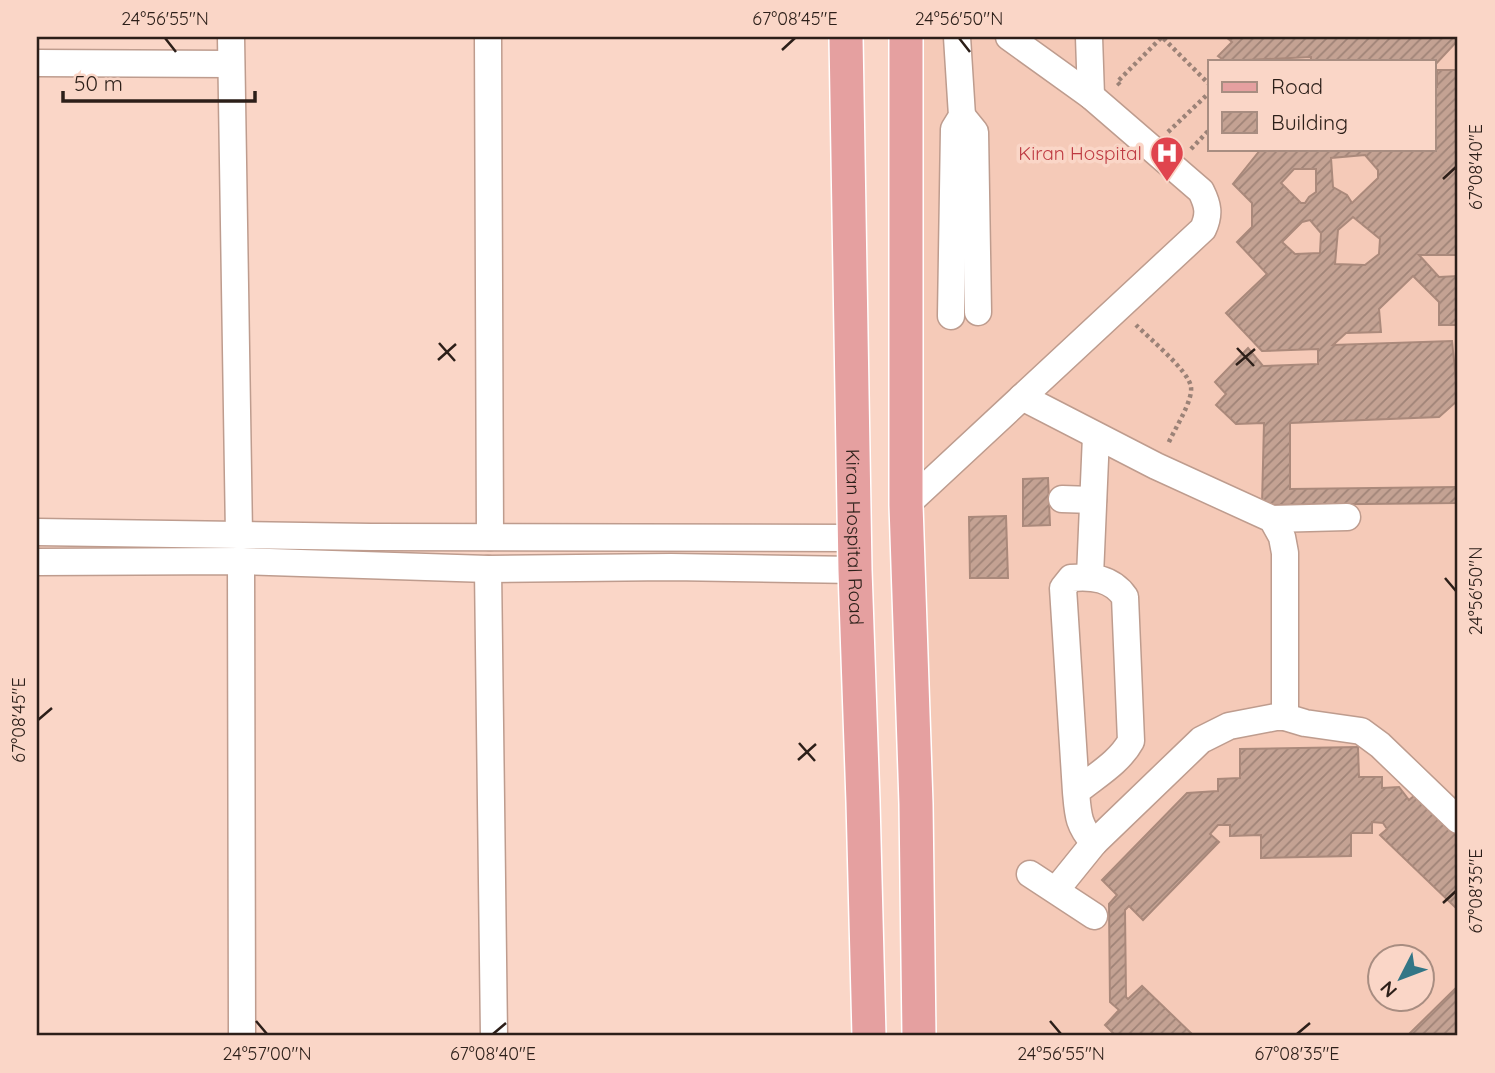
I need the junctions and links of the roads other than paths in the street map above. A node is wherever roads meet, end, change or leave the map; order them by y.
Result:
1 (231, 37) edge
2 (488, 37) edge
3 (846, 37) edge
4 (906, 37) edge
5 (957, 37) edge
6 (1009, 37) edge
7 (1089, 37) edge
8 (37, 63) edge
9 (231, 64) junction
10 (1091, 96) junction
11 (962, 116) junction
12 (978, 312) dead end
13 (951, 316) dead end
14 (1022, 397) junction
15 (1096, 436) junction
16 (1062, 499) dead end
17 (1093, 500) junction
18 (906, 505) junction
19 (1347, 517) dead end
20 (1272, 519) junction
21 (37, 532) edge
22 (671, 536) junction
23 (371, 537) junction
24 (490, 537) junction
25 (769, 538) junction
26 (240, 548) junction
27 (855, 554) junction
28 (37, 562) edge
29 (372, 566) junction
30 (671, 567) junction
31 (488, 569) junction
32 (768, 569) junction
33 (1090, 576) junction
34 (1285, 717) junction
35 (1076, 792) junction
36 (863, 802) junction
37 (916, 804) junction
38 (1458, 820) edge
39 (1094, 843) junction
40 (1030, 874) dead end
41 (1055, 890) junction
42 (1094, 916) dead end
43 (242, 1036) edge
44 (494, 1036) edge
45 (869, 1036) edge
46 (919, 1036) edge

1 - 9 street
2 - 24 street
3 - 27 main road, Kiran Hospital Road
4 - 18 main road
5 - 11 street
6 - 10 street
7 - 10 street
8 - 9 street
9 - 26 street
10 - 14 street
11 - 12 street
11 - 13 street
14 - 15 street
14 - 18 street
15 - 17 street
15 - 20 street
16 - 17 street
17 - 33 street
18 - 37 main road
19 - 20 street
20 - 34 street
21 - 26 street
22 - 24 street
22 - 25 street
22 - 30 street
23 - 24 street
23 - 26 street
23 - 29 street
25 - 27 street
25 - 32 street
26 - 28 street
26 - 29 street
26 - 43 street
27 - 32 street
27 - 36 main road, Kiran Hospital Road
29 - 31 street
30 - 31 street
30 - 32 street
31 - 44 street
33 - 35 street
33 - 35 street
34 - 38 street
34 - 39 street
35 - 39 street
36 - 37 main road
36 - 45 main road, Kiran Hospital Road
37 - 46 main road
39 - 41 street
40 - 41 street
41 - 42 street

